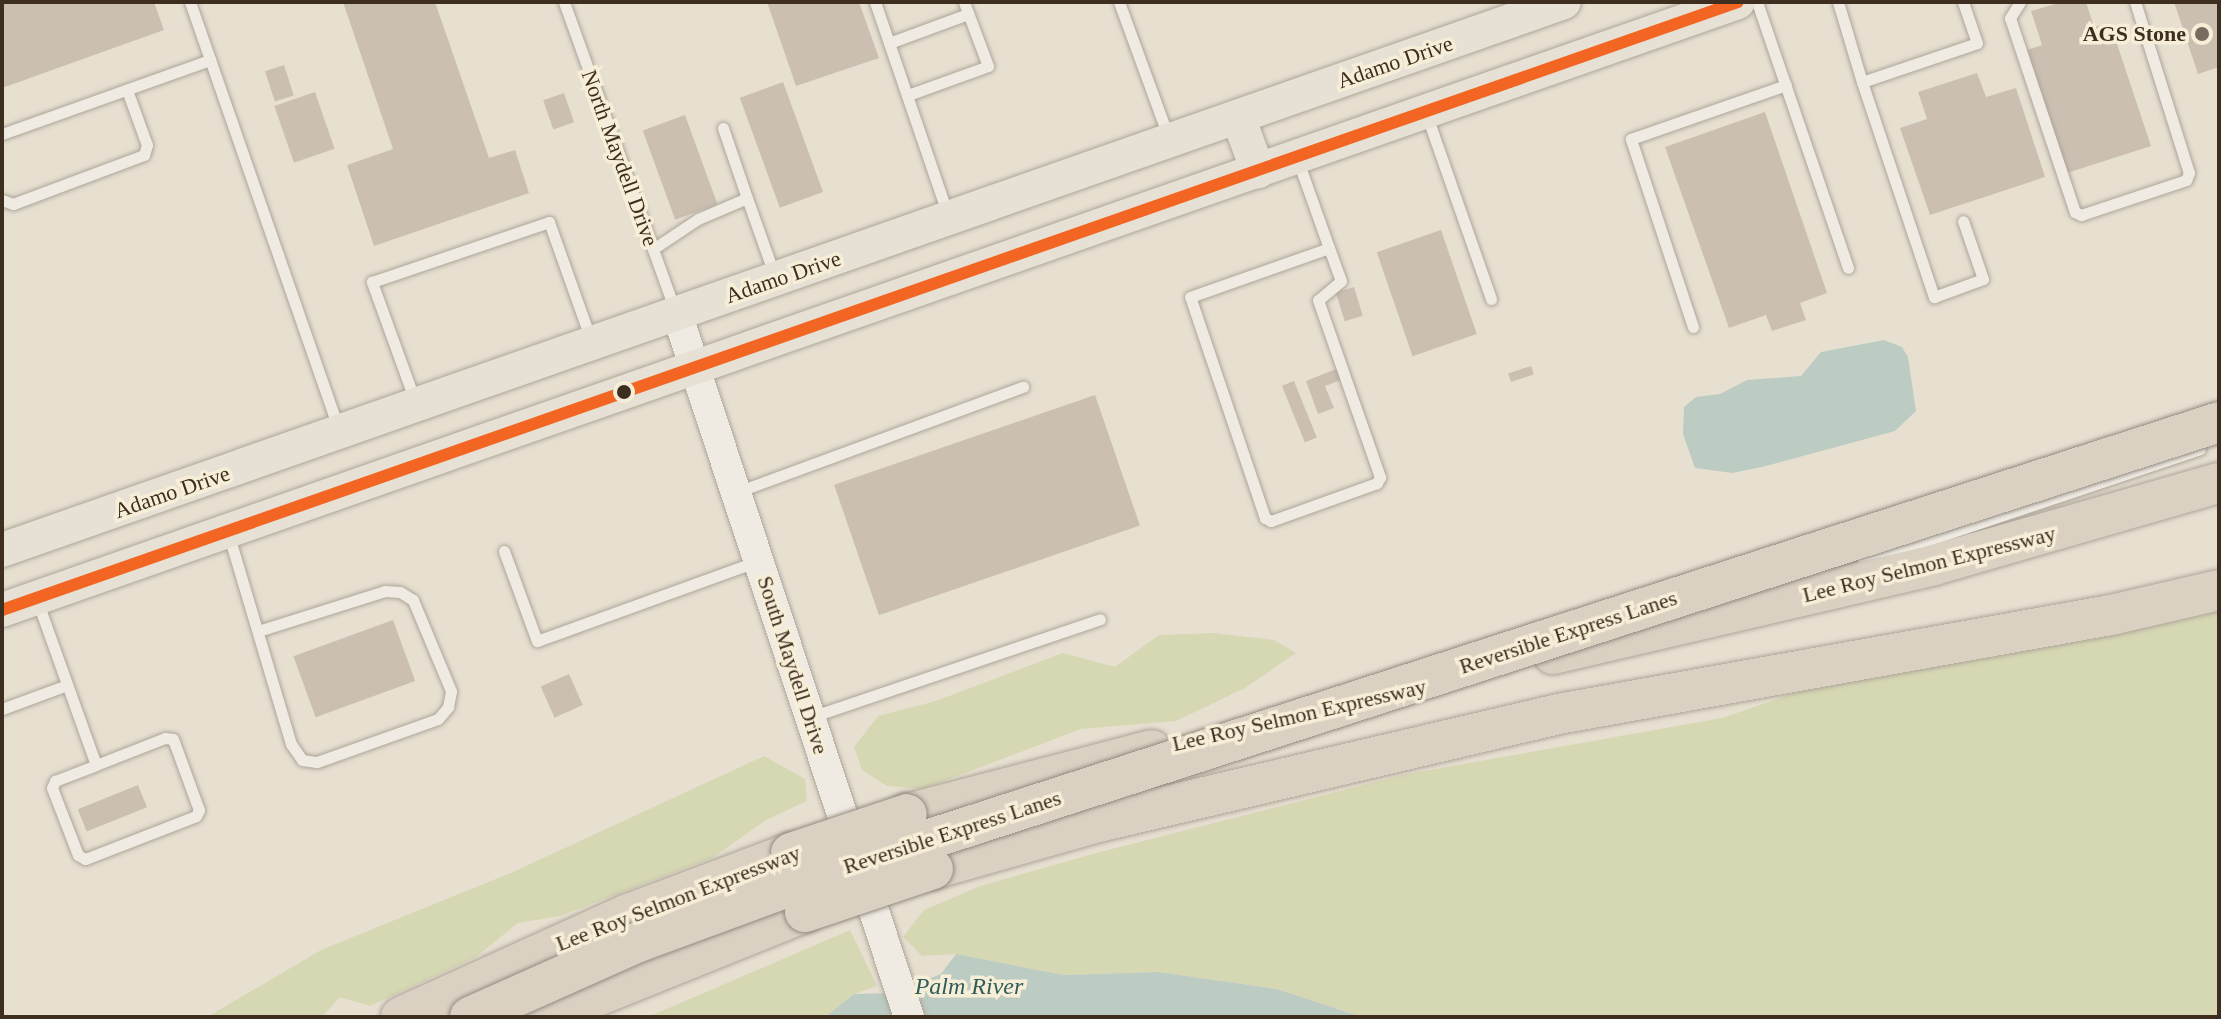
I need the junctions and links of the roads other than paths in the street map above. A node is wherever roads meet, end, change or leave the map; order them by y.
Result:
1 (190, 2) edge
2 (564, 2) edge
3 (875, 2) edge
4 (1119, 2) edge
5 (1738, 2) edge
6 (1757, 2) edge
7 (1838, 2) edge
8 (1963, 2) edge
9 (2020, 2) edge
10 (2135, 2) edge
11 (1543, 6) edge
12 (966, 8) edge
13 (889, 43) junction
14 (210, 60) junction
15 (1862, 82) junction
16 (1786, 85) junction
17 (127, 90) junction
18 (908, 95) junction
19 (1425, 112) junction
20 (1238, 117) junction
21 (723, 128) dead end
22 (2, 134) edge
23 (1170, 140) junction
24 (1297, 157) junction
25 (1258, 171) junction
26 (747, 198) junction
27 (2, 200) edge
28 (949, 216) junction
29 (1963, 221) dead end
30 (1329, 248) junction
31 (653, 249) junction
32 (1848, 268) dead end
33 (776, 279) junction
34 (1491, 299) dead end
35 (677, 314) junction
36 (1693, 327) dead end
37 (593, 343) junction
38 (695, 368) junction
39 (1023, 387) dead end
40 (417, 405) junction
41 (2219, 422) edge
42 (339, 432) junction
43 (2219, 442) edge
44 (2219, 483) edge
45 (736, 492) junction
46 (228, 532) junction
47 (2, 550) edge
48 (504, 551) dead end
49 (758, 561) junction
50 (1847, 567) dead end
51 (1777, 586) dead end
52 (2219, 590) edge
53 (37, 598) junction
54 (2, 610) edge
55 (1100, 619) dead end
56 (1661, 629) junction
57 (258, 631) junction
58 (67, 685) junction
59 (2, 709) edge
60 (810, 717) junction
61 (96, 765) junction
62 (401, 1017) edge
63 (470, 1017) edge
64 (545, 1017) edge
65 (909, 1017) edge

1 - 14 lane
2 - 31 lane, North Maydell Drive
3 - 13 lane
4 - 23 lane
5 - 19 main road
6 - 16 lane
7 - 15 lane
8 - 15 lane
9 - 10 lane
11 - 20 main road, Adamo Drive
12 - 13 lane
12 - 18 lane
13 - 18 lane
14 - 17 lane
14 - 42 lane
15 - 29 lane
16 - 32 lane
16 - 36 lane
17 - 22 lane
17 - 27 lane
18 - 28 lane
19 - 24 main road
19 - 34 lane
20 - 23 main road, Adamo Drive
20 - 25 main road
21 - 26 lane
23 - 28 main road, Adamo Drive
24 - 25 main road
24 - 30 lane
25 - 38 main road
26 - 31 lane
26 - 33 lane
28 - 33 main road, Adamo Drive
30 - 30 lane
31 - 35 lane, North Maydell Drive
33 - 35 main road, Adamo Drive
35 - 37 main road, Adamo Drive
35 - 38 street, South Maydell Drive
37 - 40 main road, Adamo Drive
37 - 40 lane
38 - 45 street, South Maydell Drive
38 - 46 main road
39 - 45 lane
40 - 42 main road, Adamo Drive
41 - 63 highway, Reversible Express Lanes, bridge
42 - 47 main road, Adamo Drive
43 - 50 lane
44 - 56 highway, Lee Roy Selmon Expressway
45 - 49 street, South Maydell Drive
46 - 53 main road
46 - 57 lane
48 - 49 lane
49 - 60 street, South Maydell Drive
51 - 56 lane
52 - 64 highway, bridge
53 - 54 main road
53 - 58 lane
55 - 60 lane
56 - 62 highway, Lee Roy Selmon Expressway, bridge
57 - 57 lane
58 - 59 lane
58 - 61 lane
60 - 65 street, South Maydell Drive
61 - 61 lane

